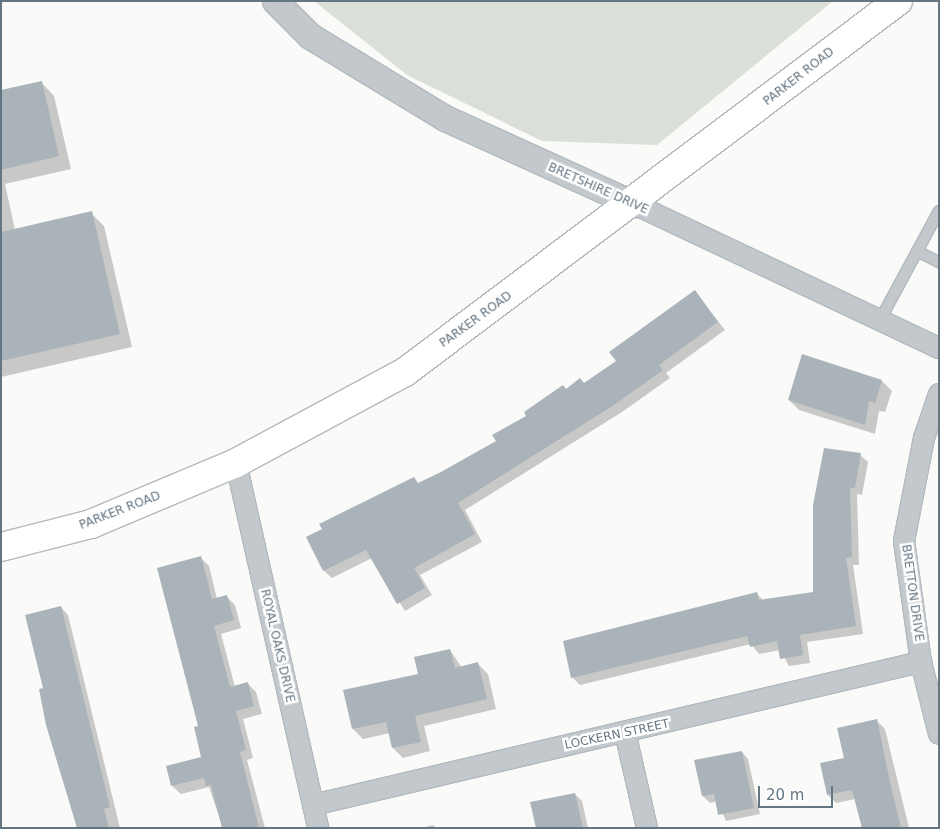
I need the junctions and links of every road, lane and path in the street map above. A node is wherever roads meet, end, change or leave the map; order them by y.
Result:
1 (275, 1) edge
2 (898, 1) edge
3 (634, 204) junction
4 (939, 211) edge
5 (917, 251) junction
6 (939, 262) edge
7 (880, 320) junction
8 (939, 348) edge
9 (939, 394) edge
10 (236, 463) junction
11 (1, 547) edge
12 (921, 662) junction
13 (626, 732) junction
14 (939, 734) edge
15 (313, 805) junction
16 (318, 828) edge
17 (647, 828) edge

1 - 3 street, BRETSHIRE DRIVE
2 - 3 main road, PARKER ROAD
3 - 7 street, BRETSHIRE DRIVE
3 - 10 main road, PARKER ROAD
4 - 5 lane
5 - 6 lane
5 - 7 lane
7 - 8 street, BRETSHIRE DRIVE
9 - 12 street, BRETTON DRIVE
10 - 11 main road, PARKER ROAD
10 - 15 street, ROYAL OAKS DRIVE
12 - 13 street, LOCKERN STREET
12 - 14 street, BRETTON DRIVE
13 - 15 street, LOCKERN STREET
13 - 17 street
15 - 16 street, ROYAL OAKS DRIVE

